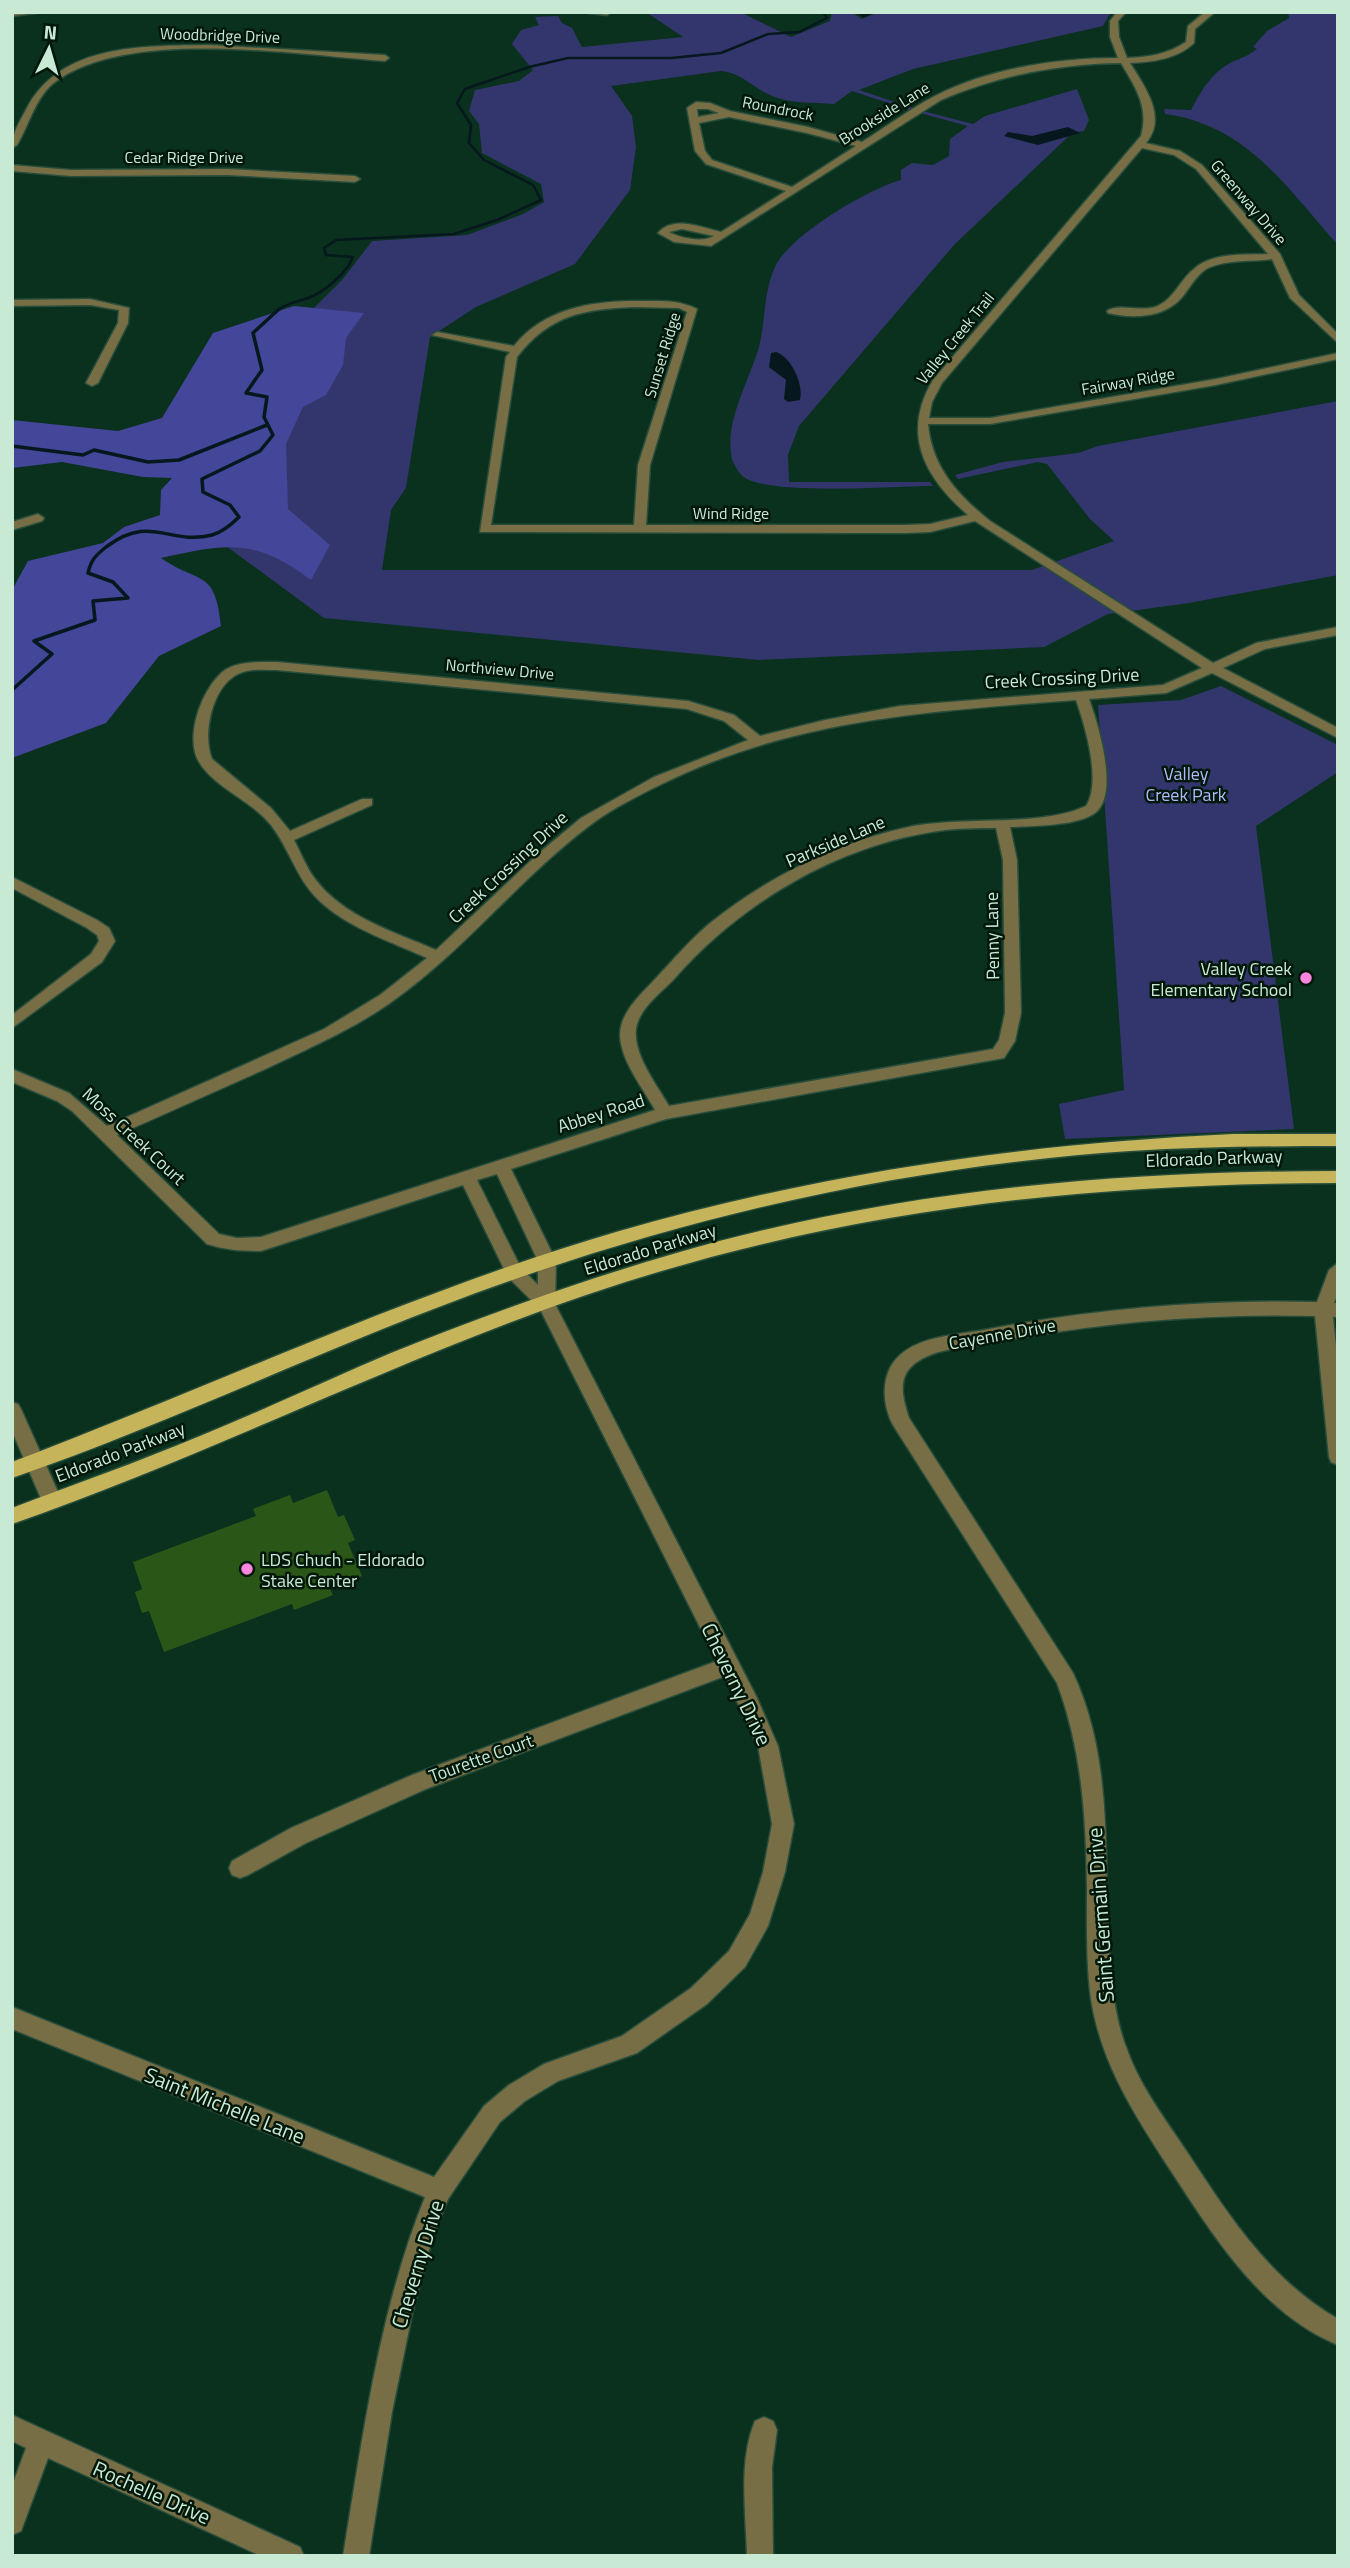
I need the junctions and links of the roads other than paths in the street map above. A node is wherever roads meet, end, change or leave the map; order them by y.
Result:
1 (40, 12) edge
2 (584, 12) edge
3 (607, 12) edge
4 (1122, 12) edge
5 (1211, 12) edge
6 (12, 13) edge
7 (385, 58) dead end
8 (1124, 58) junction
9 (729, 114) junction
10 (694, 121) junction
11 (12, 145) edge
12 (862, 145) junction
13 (1140, 145) junction
14 (12, 169) edge
15 (355, 179) dead end
16 (792, 190) junction
17 (721, 235) dead end
18 (1276, 256) junction
19 (12, 303) edge
20 (1112, 311) dead end
21 (436, 335) dead end
22 (1338, 340) edge
23 (516, 350) junction
24 (1338, 356) edge
25 (92, 383) dead end
26 (922, 421) junction
27 (977, 517) junction
28 (38, 518) dead end
29 (12, 526) edge
30 (640, 529) junction
31 (1338, 631) edge
32 (1212, 668) junction
33 (1082, 697) junction
34 (1338, 734) edge
35 (758, 741) junction
36 (367, 802) dead end
37 (1001, 822) junction
38 (286, 838) junction
39 (12, 882) edge
40 (439, 957) junction
41 (12, 1023) edge
42 (1002, 1048) joint
43 (12, 1075) edge
44 (665, 1113) junction
45 (106, 1133) junction
46 (1338, 1140) edge
47 (501, 1165) junction
48 (467, 1177) junction
49 (1338, 1177) edge
50 (219, 1242) joint
51 (547, 1261) junction
52 (1338, 1270) edge
53 (514, 1272) junction
54 (546, 1304) junction
55 (1330, 1310) edge
56 (12, 1409) edge
57 (1338, 1457) edge
58 (35, 1462) junction
59 (12, 1470) edge
60 (52, 1501) junction
61 (12, 1516) edge
62 (993, 1565) joint
63 (729, 1665) junction
64 (240, 1868) dead end
65 (12, 2018) edge
66 (439, 2191) junction
67 (1338, 2333) edge
68 (12, 2428) edge
69 (764, 2430) dead end
70 (41, 2442) junction
71 (12, 2522) edge
72 (291, 2556) edge
73 (356, 2556) edge
74 (760, 2556) edge

1 - 6 street
2 - 3 street
4 - 8 street, Valley Creek Trail
5 - 8 street, Brookside Lane
7 - 11 street, Woodbridge Drive
8 - 12 street, Brookside Lane
8 - 13 street, Valley Creek Trail
9 - 10 street, Roundrock
9 - 10 street, Roundrock
9 - 12 street, Roundrock
10 - 16 street
12 - 16 street, Brookside Lane
13 - 18 street, Greenway Drive
13 - 26 street, Valley Creek Trail
14 - 15 street, Cedar Ridge Drive
16 - 17 street, Brookside Lane
18 - 20 street
18 - 22 street, Greenway Drive
19 - 25 street
21 - 23 street
23 - 30 street, Wind Ridge
23 - 30 street, Sunset Ridge
24 - 26 street, Fairway Ridge
26 - 27 street, Valley Creek Trail
27 - 30 street, Wind Ridge
27 - 32 street, Valley Creek Trail
28 - 29 street
31 - 32 street, Creek Crossing Drive
32 - 33 street, Creek Crossing Drive
32 - 34 street, Valley Creek Trail
33 - 35 street, Creek Crossing Drive
33 - 37 street, Parkside Lane
35 - 38 street, Northview Drive
35 - 40 street, Creek Crossing Drive
36 - 38 street
37 - 42 street, Penny Lane
37 - 44 street, Parkside Lane
38 - 40 street
39 - 41 street
40 - 45 street, Creek Crossing Drive
42 - 44 street, Abbey Road
43 - 45 street, Moss Creek Court
44 - 47 street, Abbey Road
45 - 50 street, Moss Creek Court
46 - 51 main road, Eldorado Parkway
47 - 48 street, Abbey Road
47 - 51 street, Cheverny Drive
48 - 50 street, Abbey Road
48 - 53 street, Cheverny Drive
49 - 54 main road, Eldorado Parkway
51 - 53 main road, Eldorado Parkway
51 - 54 street, Cheverny Drive
52 - 55 street
53 - 54 street, Cheverny Drive
53 - 58 main road, Eldorado Parkway
54 - 60 main road, Eldorado Parkway
54 - 63 street, Cheverny Drive
55 - 57 street
55 - 62 street, Cayenne Drive
56 - 58 street
58 - 59 main road, Eldorado Parkway
58 - 60 street
60 - 61 main road, Eldorado Parkway
62 - 67 street, Saint Germain Drive
63 - 64 street, Tourette Court
63 - 66 street, Cheverny Drive
65 - 66 street, Saint Michelle Lane
66 - 73 street, Cheverny Drive
68 - 70 street, Rochelle Drive
69 - 74 street
70 - 71 street
70 - 72 street, Rochelle Drive

